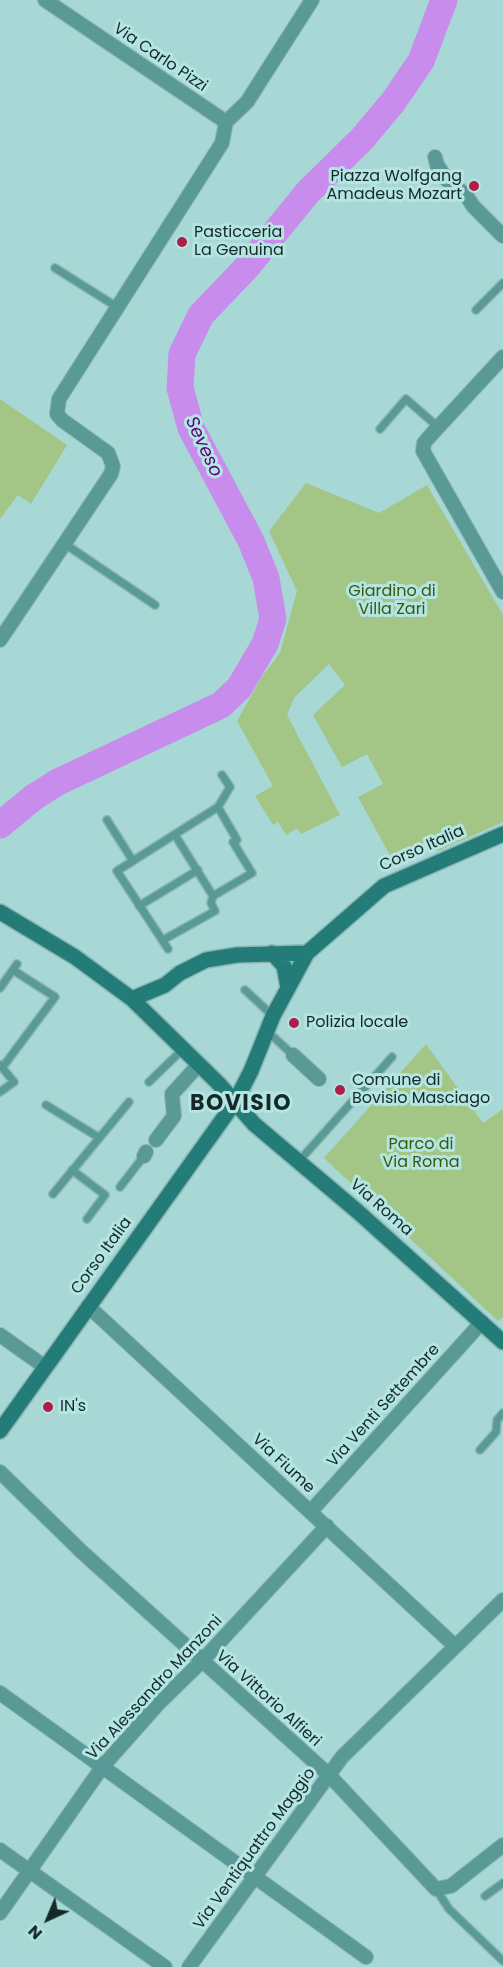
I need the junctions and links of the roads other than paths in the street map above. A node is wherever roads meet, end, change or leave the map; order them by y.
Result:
1 (45, 0) edge
2 (312, 0) edge
3 (226, 122) junction
4 (435, 157) dead end
5 (503, 236) edge
6 (55, 268) dead end
7 (503, 283) edge
8 (117, 307) junction
9 (476, 310) dead end
10 (503, 357) edge
11 (438, 427) junction
12 (380, 429) dead end
13 (65, 544) junction
14 (498, 573) edge
15 (503, 592) edge
16 (155, 605) dead end
17 (0, 640) edge
18 (222, 774) dead end
19 (218, 807) junction
20 (107, 820) dead end
21 (175, 834) junction
22 (503, 834) edge
23 (133, 861) junction
24 (198, 870) junction
25 (213, 896) junction
26 (139, 906) junction
27 (0, 912) edge
28 (163, 940) junction
29 (168, 949) dead end
30 (272, 953) junction
31 (307, 953) junction
32 (0, 988) edge
33 (288, 988) junction
34 (60, 990) dead end
35 (245, 990) dead end
36 (55, 997) junction
37 (132, 999) junction
38 (270, 1024) junction
39 (183, 1049) junction
40 (293, 1055) joint
41 (392, 1057) dead end
42 (1, 1066) edge
43 (193, 1071) dead end
44 (319, 1079) dead end
45 (149, 1082) dead end
46 (0, 1092) edge
47 (129, 1102) dead end
48 (235, 1102) junction
49 (46, 1105) dead end
50 (98, 1137) junction
51 (156, 1140) dead end
52 (147, 1155) dead end
53 (299, 1161) junction
54 (72, 1170) junction
55 (120, 1187) dead end
56 (54, 1194) dead end
57 (87, 1219) dead end
58 (88, 1306) junction
59 (482, 1322) junction
60 (0, 1335) edge
61 (503, 1342) edge
62 (45, 1367) junction
63 (503, 1413) edge
64 (0, 1431) edge
65 (480, 1450) dead end
66 (0, 1472) edge
67 (311, 1511) junction
68 (327, 1526) junction
69 (503, 1600) edge
70 (456, 1646) junction
71 (202, 1661) junction
72 (0, 1693) edge
73 (103, 1766) junction
74 (328, 1775) junction
75 (503, 1845) edge
76 (0, 1850) edge
77 (29, 1870) junction
78 (255, 1876) junction
79 (503, 1883) edge
80 (436, 1889) junction
81 (485, 1896) dead end
82 (0, 1913) edge
83 (366, 1957) dead end
84 (503, 1961) edge
85 (165, 1967) edge
86 (189, 1967) edge

1 - 3 street, Via Carlo Pizzi
2 - 3 street
3 - 8 street
4 - 5 street
6 - 8 lane
7 - 9 lane
8 - 13 street
10 - 11 street
11 - 12 lane
11 - 14 street
13 - 16 lane
13 - 17 street
14 - 15 street
18 - 19 lane
19 - 21 lane
19 - 25 lane
20 - 23 lane
21 - 23 lane
21 - 24 lane
22 - 31 street, Corso Italia
23 - 26 lane
24 - 25 lane
24 - 26 lane
25 - 28 lane
26 - 28 lane
27 - 37 street, Via Roma
28 - 29 lane
30 - 31 street
30 - 33 street
30 - 37 street
31 - 33 street, Corso Italia
32 - 36 lane
33 - 38 street, Corso Italia
34 - 36 lane
35 - 38 lane
36 - 42 lane
37 - 39 street, Via Roma
38 - 40 lane
38 - 48 street, Corso Italia
39 - 45 lane
39 - 48 street, Via Roma
40 - 44 street
41 - 53 lane
42 - 46 lane
43 - 51 street
47 - 50 lane
48 - 53 street, Via Roma
48 - 58 street, Corso Italia
49 - 50 lane
50 - 54 lane
52 - 55 lane
53 - 59 street, Via Roma
54 - 56 lane
54 - 57 lane
58 - 62 street, Corso Italia
58 - 67 street, Via Fiume
59 - 61 street, Via Roma
59 - 67 street, Via Venti Settembre
60 - 62 street
62 - 64 street, Corso Italia
63 - 65 lane
66 - 71 street, Via Vittorio Alfieri
67 - 68 street, Via Fiume
68 - 70 street, Via Fiume
68 - 71 street, Via Alessandro Manzoni
69 - 70 street, Via Ventiquattro Maggio
70 - 74 street, Via Ventiquattro Maggio
71 - 73 street, Via Alessandro Manzoni
71 - 74 street, Via Vittorio Alfieri
72 - 73 street
73 - 77 street, Via Alessandro Manzoni
73 - 78 street
74 - 78 street, Via Ventiquattro Maggio
74 - 80 street, Via Vittorio Alfieri
75 - 80 street
76 - 77 street
77 - 82 street, Via Alessandro Manzoni
77 - 85 street
78 - 83 street
78 - 86 street, Via Ventiquattro Maggio
79 - 81 lane
80 - 84 lane, Via Vittorio Alfieri

